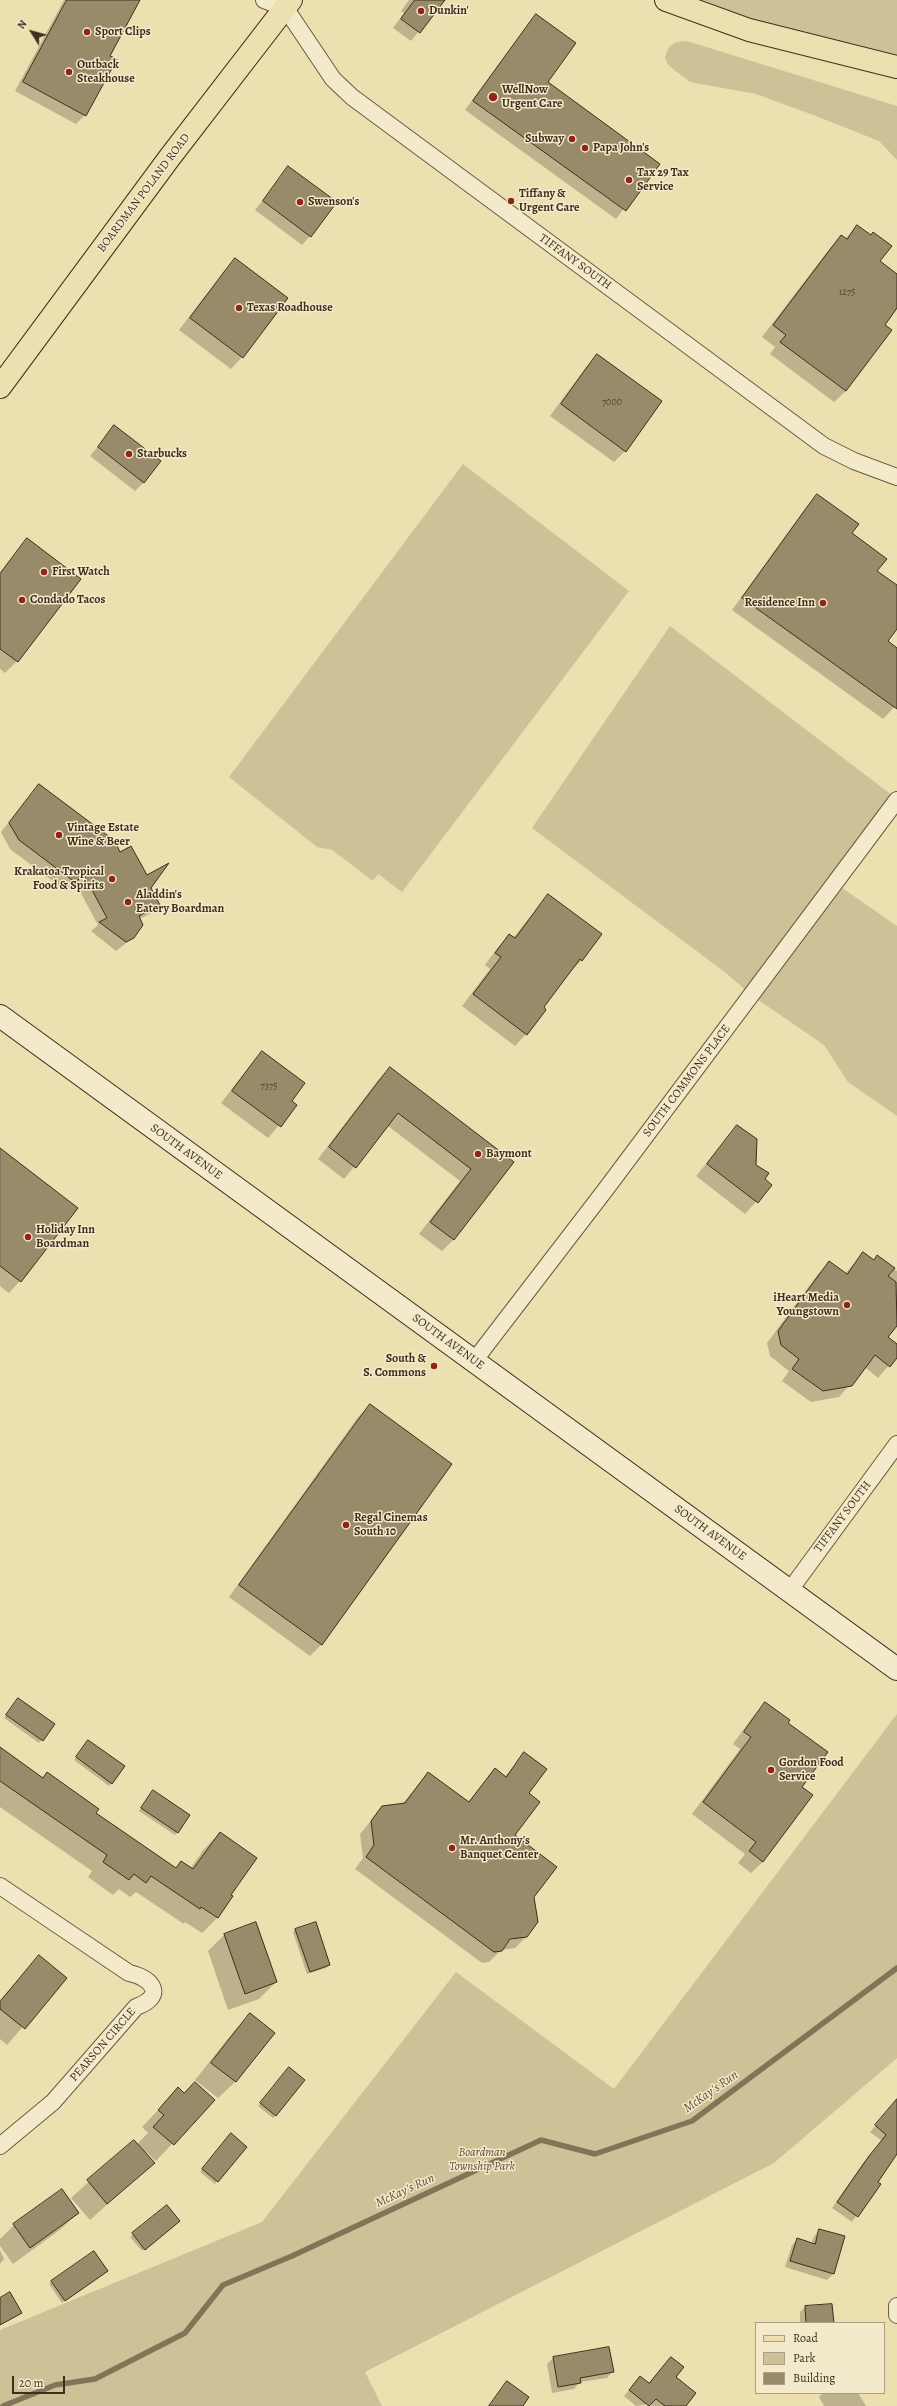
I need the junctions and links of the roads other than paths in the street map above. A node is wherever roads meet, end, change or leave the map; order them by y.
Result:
1 (264, 0) edge
2 (666, 0) edge
3 (285, 3) edge
4 (897, 67) edge
5 (0, 387) edge
6 (897, 477) edge
7 (897, 800) edge
8 (0, 1016) edge
9 (474, 1361) junction
10 (897, 1444) edge
11 (790, 1590) junction
12 (897, 1668) edge
13 (0, 1886) edge
14 (0, 2146) edge
15 (897, 2306) edge
16 (897, 2314) edge

1 - 3 street
2 - 4 main road
3 - 5 main road, BOARDMAN POLAND ROAD
3 - 6 street, TIFFANY SOUTH
7 - 9 street, SOUTH COMMONS PLACE
8 - 9 main road, SOUTH AVENUE
9 - 11 main road, SOUTH AVENUE
10 - 11 street, TIFFANY SOUTH
11 - 12 main road, SOUTH AVENUE
13 - 14 street, PEARSON CIRCLE
15 - 16 street

